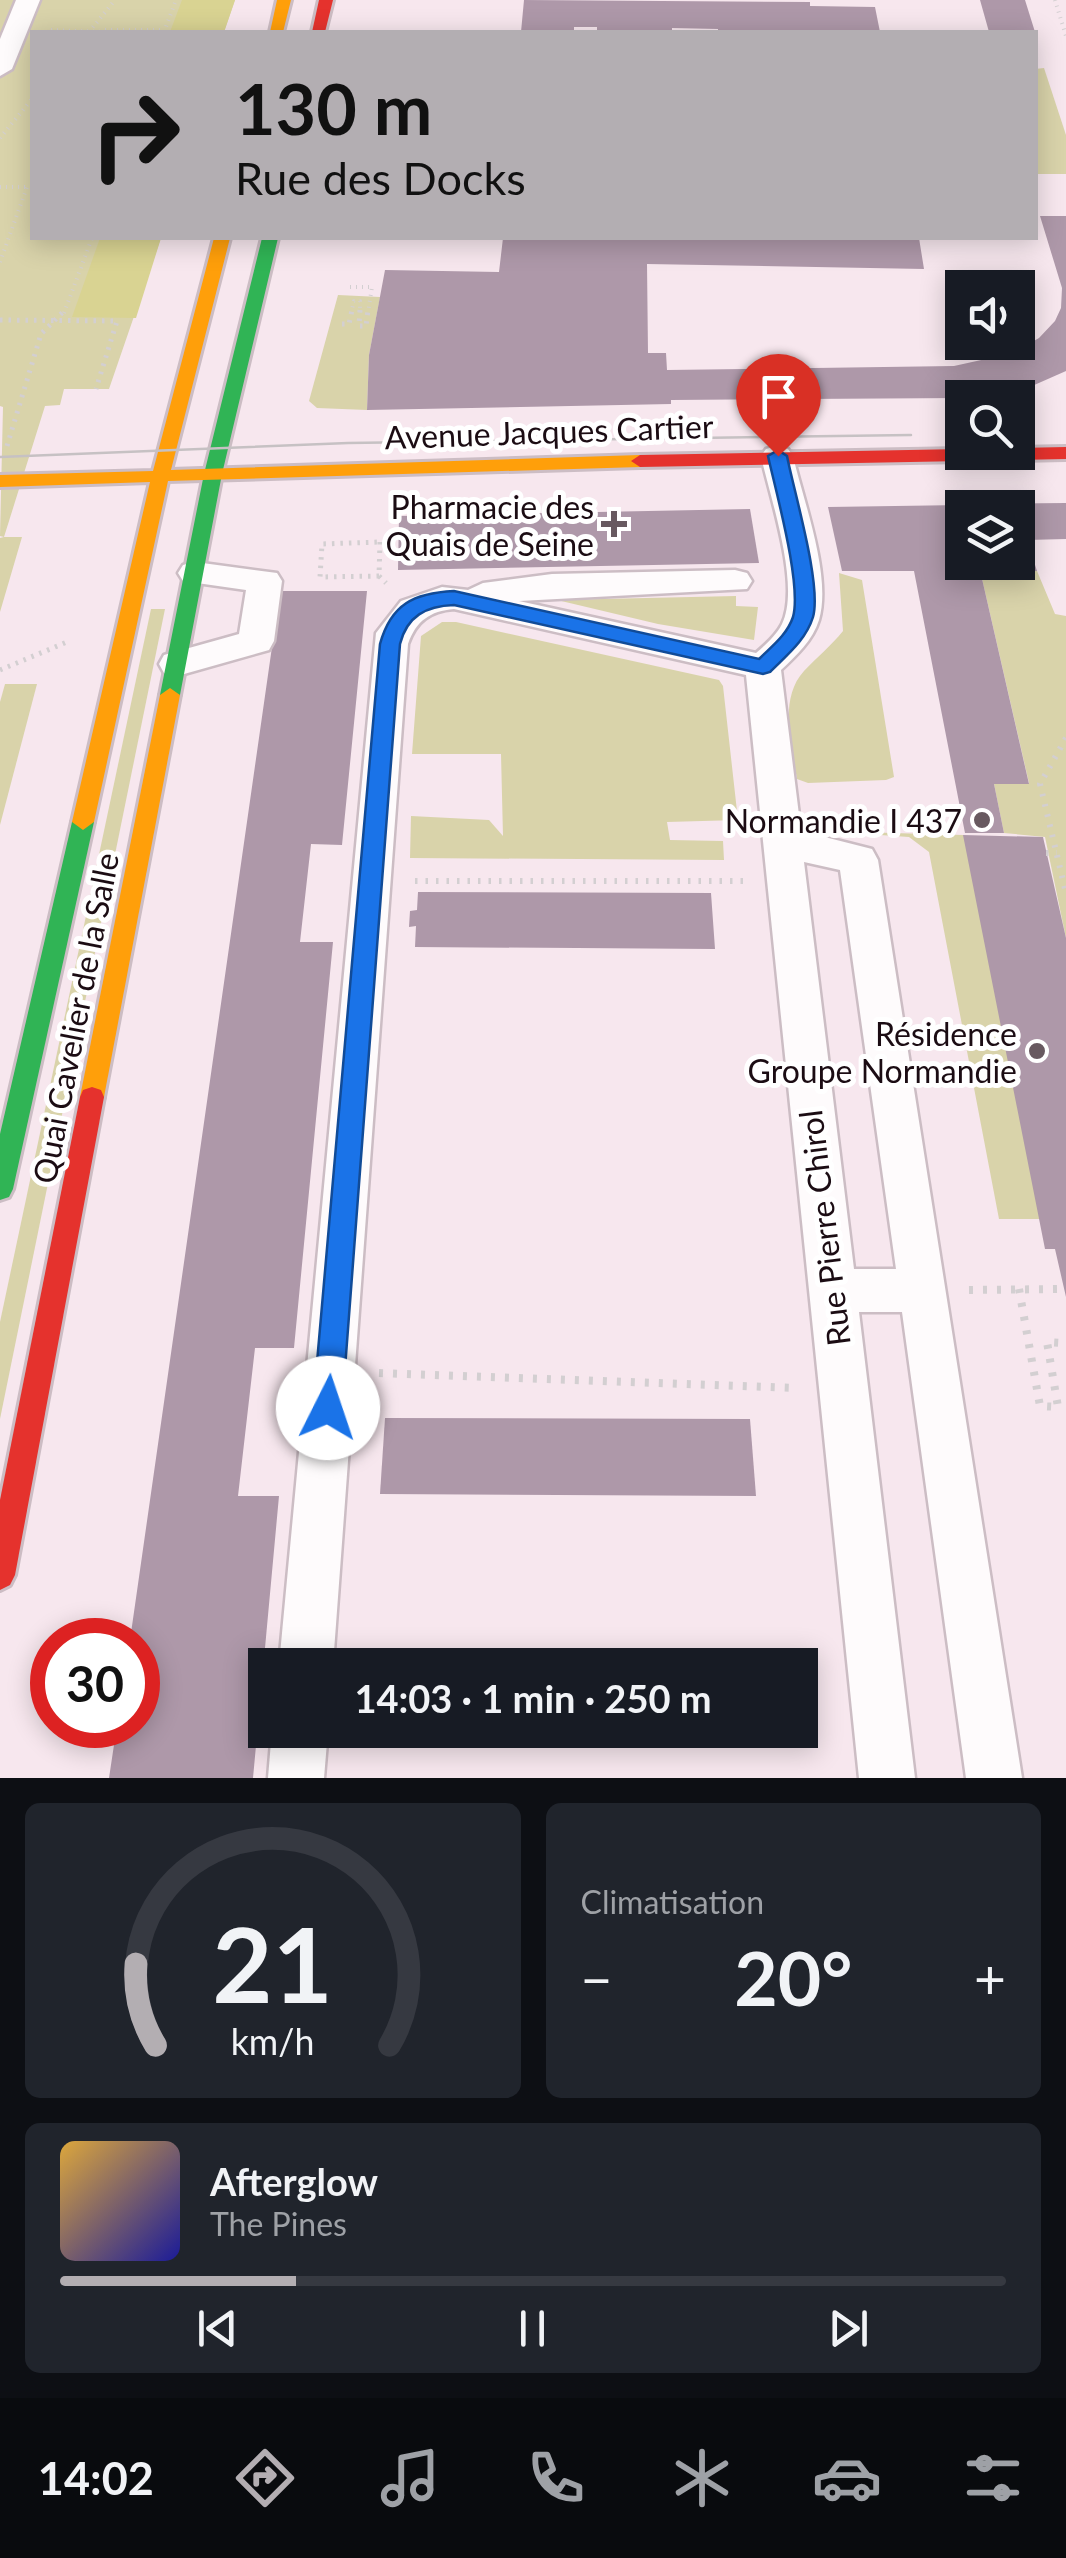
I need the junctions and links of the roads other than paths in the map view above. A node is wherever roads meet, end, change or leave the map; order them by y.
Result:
1 (28, 0) edge
2 (284, 0) edge
3 (326, 0) edge
4 (276, 30) edge
5 (318, 30) edge
6 (0, 69) edge
7 (221, 240) edge
8 (270, 240) edge
9 (1066, 452) edge
10 (778, 456) junction
11 (2, 470) edge
12 (213, 474) junction
13 (160, 478) junction
14 (194, 573) junction
15 (735, 580) dead end
16 (454, 598) junction
17 (177, 664) junction
18 (763, 667) junction
19 (782, 861) junction
20 (0, 1189) edge
21 (832, 1290) junction
22 (923, 1291) junction
23 (0, 1575) edge
24 (307, 1648) edge
25 (298, 1748) edge
26 (296, 1778) edge
27 (888, 1778) edge
28 (994, 1778) edge

1 - 6 street
2 - 4 main road
3 - 5 main road
7 - 13 main road, Quai Cavelier de la Salle
8 - 12 main road, Quai Cavelier de la Salle
9 - 10 main road, Avenue Jacques Cartier
10 - 12 main road, Avenue Jacques Cartier
10 - 18 street
11 - 13 main road, Avenue Jacques Cartier
12 - 13 main road, Avenue Jacques Cartier
12 - 14 main road, Quai Cavelier de la Salle
13 - 20 main road, Quai Cavelier de la Salle
14 - 17 main road, Quai Cavelier de la Salle
14 - 17 street
15 - 16 street
16 - 18 street
16 - 24 street
17 - 23 main road, Quai Cavelier de la Salle
18 - 19 street, Rue Pierre Chirol
19 - 21 street, Rue Pierre Chirol
19 - 22 street
21 - 22 street
21 - 27 street, Rue Pierre Chirol
22 - 28 street
25 - 26 street

